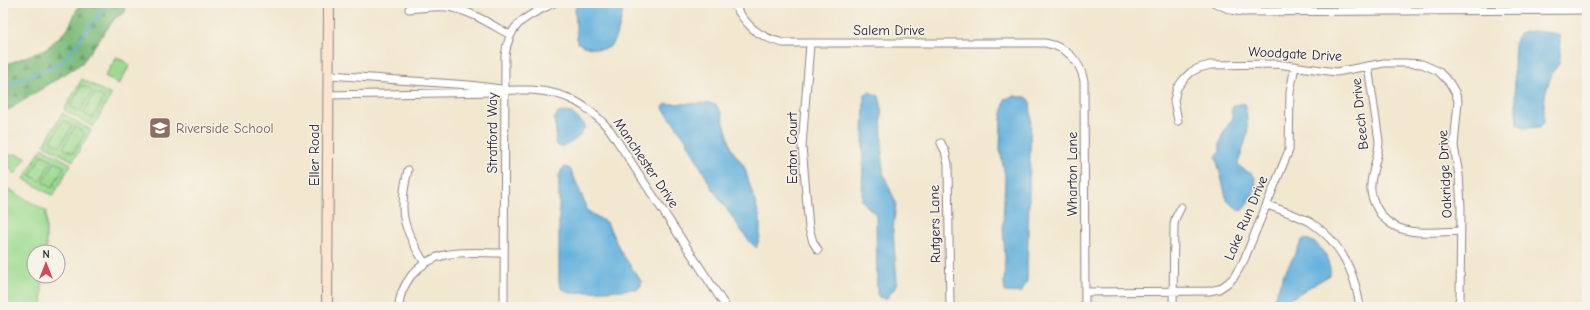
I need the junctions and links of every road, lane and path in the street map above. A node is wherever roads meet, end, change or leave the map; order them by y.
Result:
1 (329, 3) edge
2 (554, 3) edge
3 (733, 3) edge
4 (1215, 3) edge
5 (1423, 3) edge
6 (409, 10) dead end
7 (1587, 10) edge
8 (1423, 11) junction
9 (510, 35) junction
10 (810, 44) junction
11 (1062, 48) joint
12 (1295, 66) junction
13 (1368, 66) junction
14 (328, 75) junction
15 (505, 90) junction
16 (328, 95) junction
17 (1178, 121) dead end
18 (940, 143) dead end
19 (408, 170) dead end
20 (1267, 205) junction
21 (1181, 207) dead end
22 (1460, 232) junction
23 (818, 250) dead end
24 (504, 253) junction
25 (424, 262) junction
26 (1085, 292) junction
27 (1173, 292) junction
28 (327, 307) edge
29 (399, 307) edge
30 (504, 307) edge
31 (726, 307) edge
32 (950, 307) edge
33 (1085, 307) edge
34 (1173, 307) edge
35 (1360, 307) edge
36 (1393, 307) edge
37 (1408, 307) edge
38 (1457, 307) edge

1 - 14 street, Eller Road
2 - 9 street, Stratford Way
3 - 10 street, Salem Drive
4 - 8 street
5 - 8 street
6 - 9 street
7 - 8 street
9 - 15 street, Stratford Way
10 - 11 street, Salem Drive
10 - 23 street, Eaton Court
11 - 26 street, Wharton Lane
12 - 13 street, Woodgate Drive
12 - 17 street, Woodgate Drive
12 - 20 street, Lake Run Drive
13 - 22 street, Beech Drive
13 - 22 street, Oakridge Drive
14 - 15 street, Manchester Drive
14 - 16 street, Eller Road
15 - 16 street, Manchester Drive
15 - 24 street, Stratford Way
15 - 31 street, Manchester Drive
16 - 28 street, Eller Road
18 - 32 street, Rutgers Lane
19 - 25 street
20 - 27 street, Lake Run Drive
20 - 35 street
21 - 27 street
22 - 38 street, Oakridge Drive
24 - 25 street
24 - 30 street, Stratford Way
25 - 29 street
26 - 27 street, Lake Run Drive
26 - 33 street, Wharton Lane
27 - 34 street
36 - 37 street

